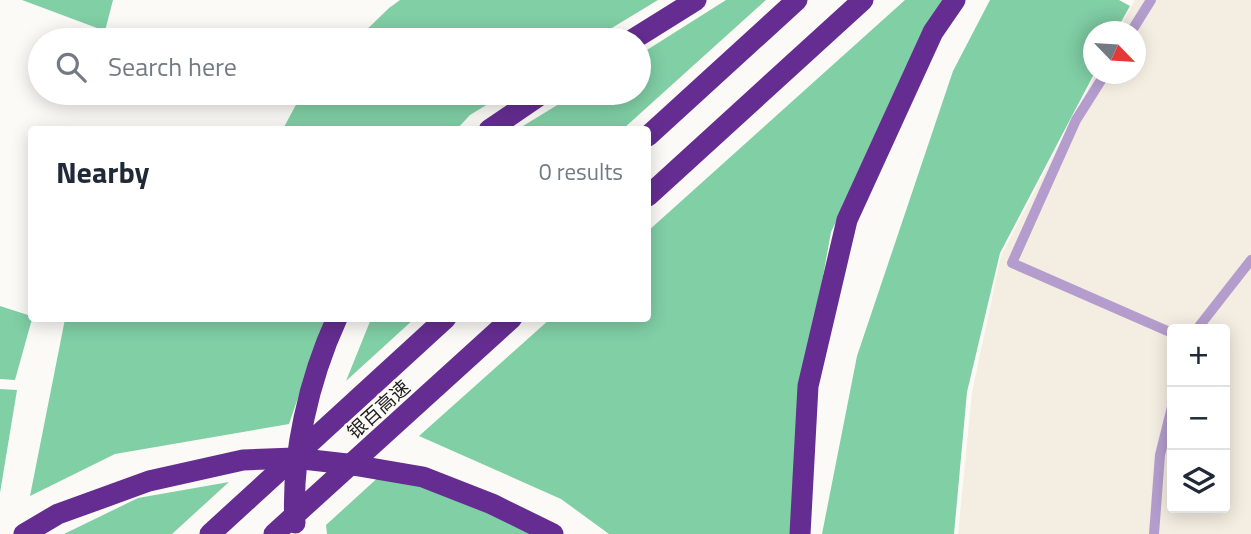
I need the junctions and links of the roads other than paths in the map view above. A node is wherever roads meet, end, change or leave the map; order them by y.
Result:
1 (696, 0) edge
2 (797, 0) edge
3 (863, 0) edge
4 (955, 0) edge
5 (1150, 0) edge
6 (1138, 21) edge
7 (651, 28) edge
8 (1099, 84) edge
9 (525, 105) edge
10 (495, 126) edge
11 (651, 133) edge
12 (651, 193) edge
13 (1251, 260) edge
14 (335, 322) edge
15 (442, 322) edge
16 (508, 322) edge
17 (1201, 324) edge
18 (1167, 330) edge
19 (1167, 428) edge
20 (24, 534) edge
21 (210, 534) edge
22 (274, 534) edge
23 (296, 534) edge
24 (553, 534) edge
25 (800, 534) edge
26 (1154, 534) edge

1 - 7 highway
2 - 11 highway
3 - 12 highway
4 - 25 highway
5 - 6 lane
8 - 18 lane
9 - 10 highway
13 - 17 lane
14 - 23 highway, bridge
15 - 21 highway, 银百高速, bridge
16 - 22 highway, 银百高速, bridge
19 - 26 lane
20 - 24 highway

